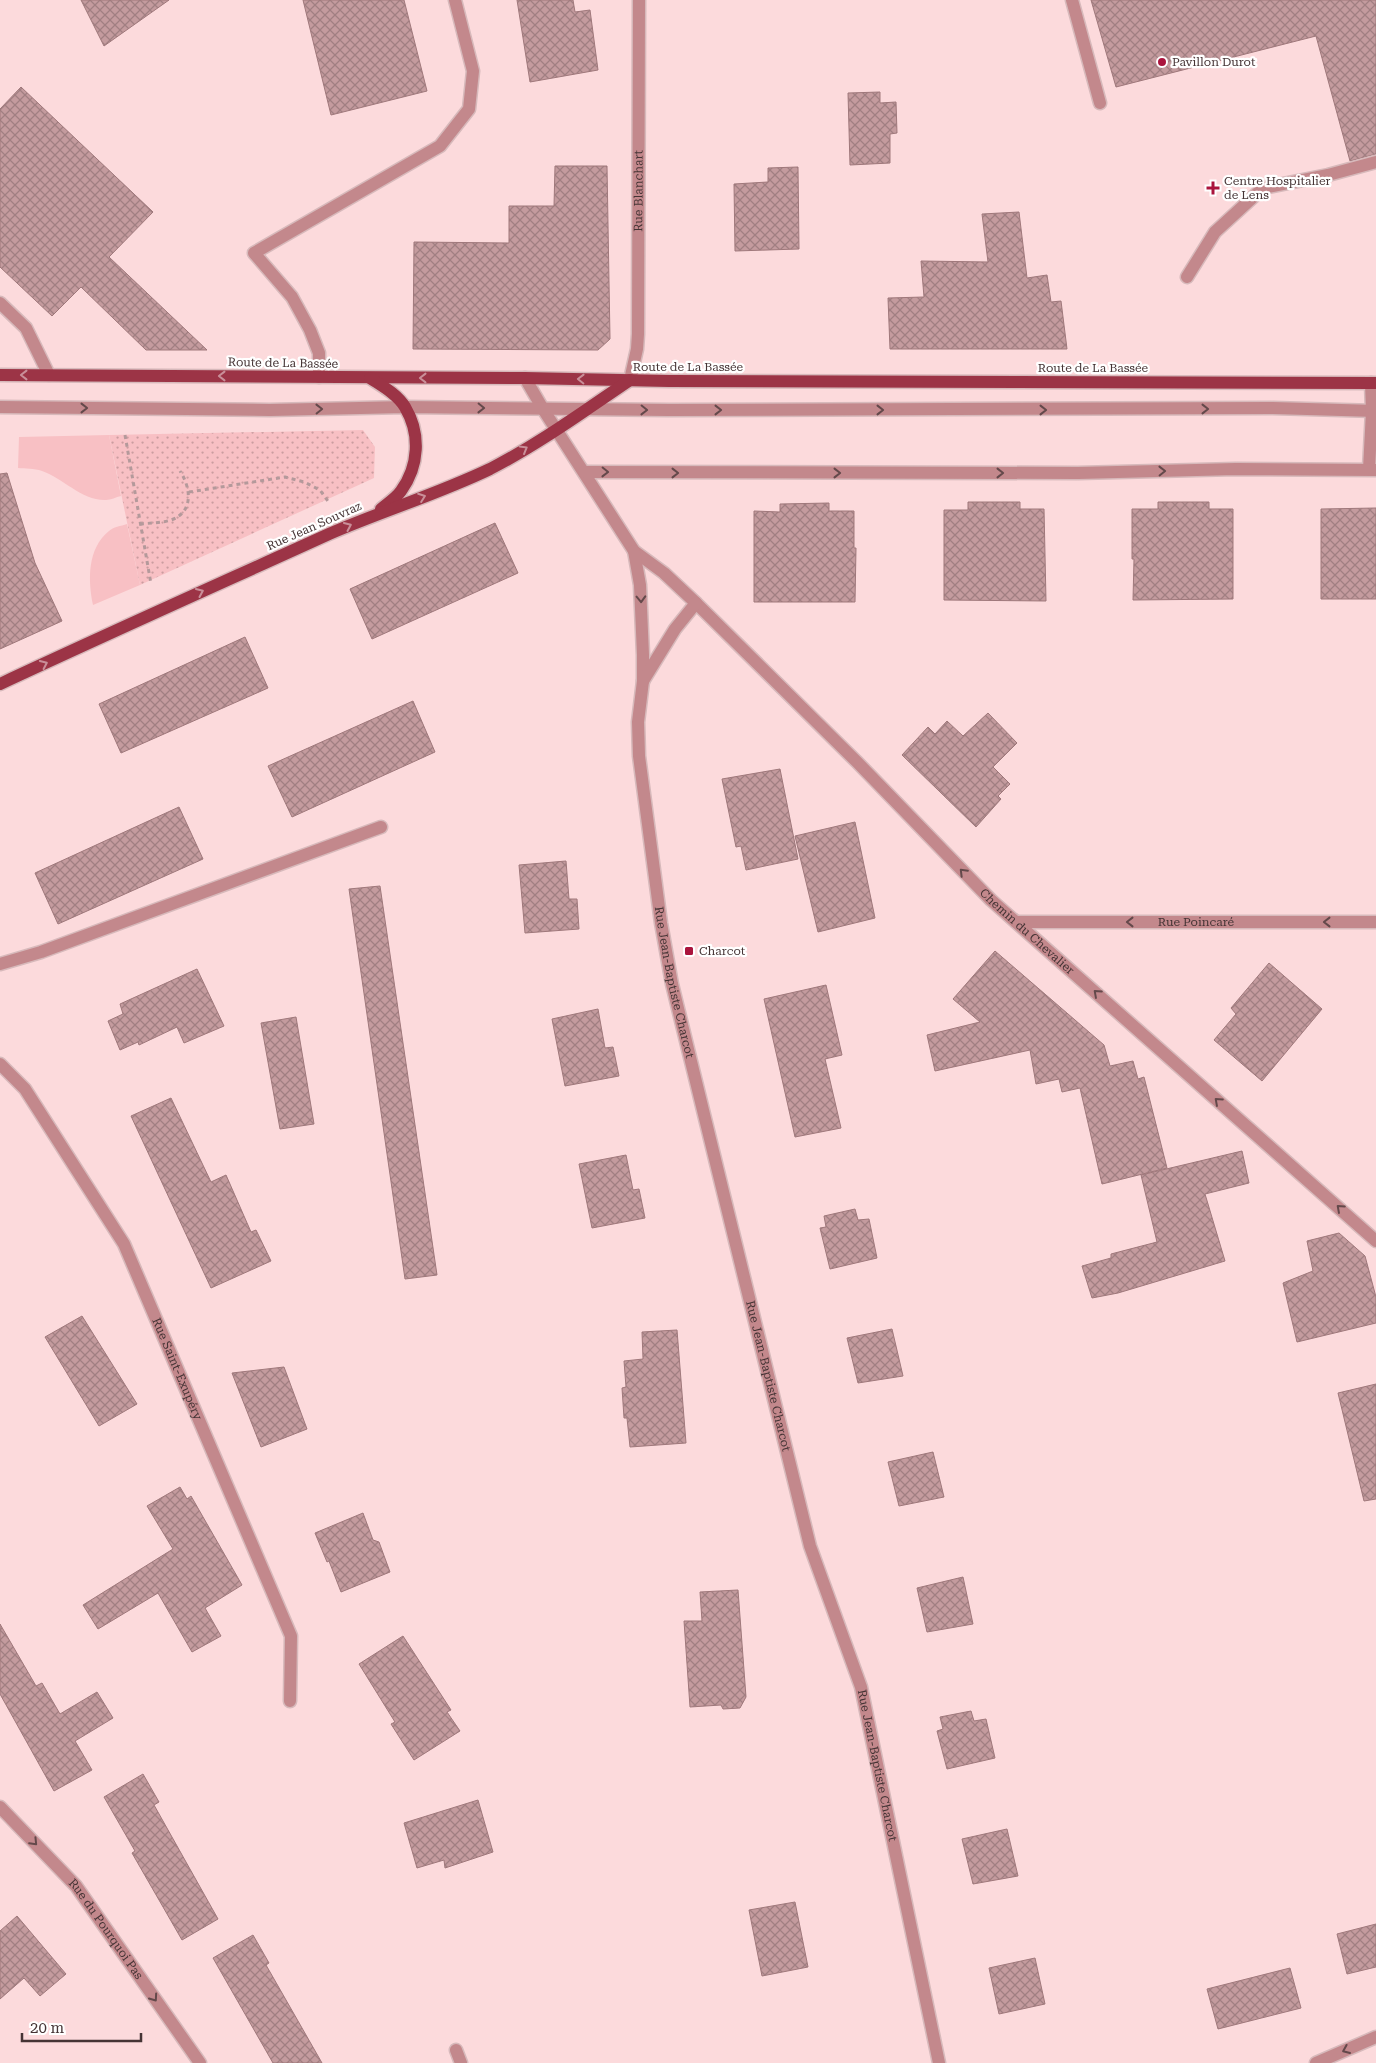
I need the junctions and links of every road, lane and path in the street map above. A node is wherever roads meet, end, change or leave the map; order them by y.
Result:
1 (454, 0) edge
2 (639, 0) edge
3 (1072, 0) edge
4 (1100, 103) dead end
5 (1376, 162) edge
6 (1187, 277) dead end
7 (0, 303) edge
8 (0, 375) edge
9 (49, 375) junction
10 (319, 377) junction
11 (370, 378) junction
12 (525, 378) junction
13 (630, 380) junction
14 (1373, 383) edge
15 (0, 407) edge
16 (405, 407) junction
17 (120, 408) junction
18 (588, 409) junction
19 (543, 410) junction
20 (1374, 411) edge
21 (557, 431) junction
22 (1372, 469) edge
23 (180, 471) dead end
24 (584, 472) junction
25 (189, 492) junction
26 (376, 514) junction
27 (140, 524) junction
28 (346, 527) junction
29 (634, 550) junction
30 (696, 603) junction
31 (156, 612) junction
32 (643, 681) junction
33 (0, 684) edge
34 (381, 827) dead end
35 (1016, 922) junction
36 (1376, 922) edge
37 (0, 964) edge
38 (0, 1064) edge
39 (1376, 1241) edge
40 (290, 1701) dead end
41 (0, 1807) edge
42 (1376, 2037) edge
43 (456, 2050) dead end
44 (936, 2062) edge
45 (200, 2063) edge
46 (461, 2063) edge
47 (1316, 2063) edge

1 - 10 street
2 - 13 street, Rue Blanchart
3 - 4 street
5 - 6 street
7 - 9 street
9 -> 8 main road, Route de La Bassée
10 -> 9 main road, Route de La Bassée
10 - 11 main road, Route de La Bassée
12 -> 11 main road, Route de La Bassée
11 - 16 main road
13 -> 12 main road, Route de La Bassée
12 - 19 street, Rue Jean-Baptiste Charcot
13 - 14 main road, Route de La Bassée
13 - 18 main road, Rue Jean Souvraz
14 - 20 street
15 -> 17 street
17 -> 16 street
16 -> 19 street
16 - 26 main road
17 - 27 path
18 - 19 street
18 -> 20 street
18 - 21 main road, Rue Jean Souvraz
19 - 21 street, Rue Jean-Baptiste Charcot
20 - 22 street
21 - 24 street, Rue Jean-Baptiste Charcot
26 -> 21 main road, Rue Jean Souvraz
24 -> 22 street
23 - 25 path
24 - 29 street, Rue Jean-Baptiste Charcot
25 - 27 path
25 - 28 path
28 -> 26 main road, Rue Jean Souvraz
27 - 31 path
31 -> 28 main road, Rue Jean Souvraz
29 - 30 street, Rue Jean-Baptiste Charcot
29 -> 32 street, Rue Jean-Baptiste Charcot
30 - 32 street, Rue Jean-Baptiste Charcot
35 -> 30 street, Chemin du Chevalier
33 -> 31 main road, Rue Jean Souvraz
32 - 44 street, Rue Jean-Baptiste Charcot
34 - 37 street
36 -> 35 street, Rue Poincaré
39 -> 35 street, Chemin du Chevalier
38 - 40 street, Rue Saint-Exupéry
41 -> 45 street, Rue du Pourquoi Pas
42 -> 47 street
43 - 46 street

